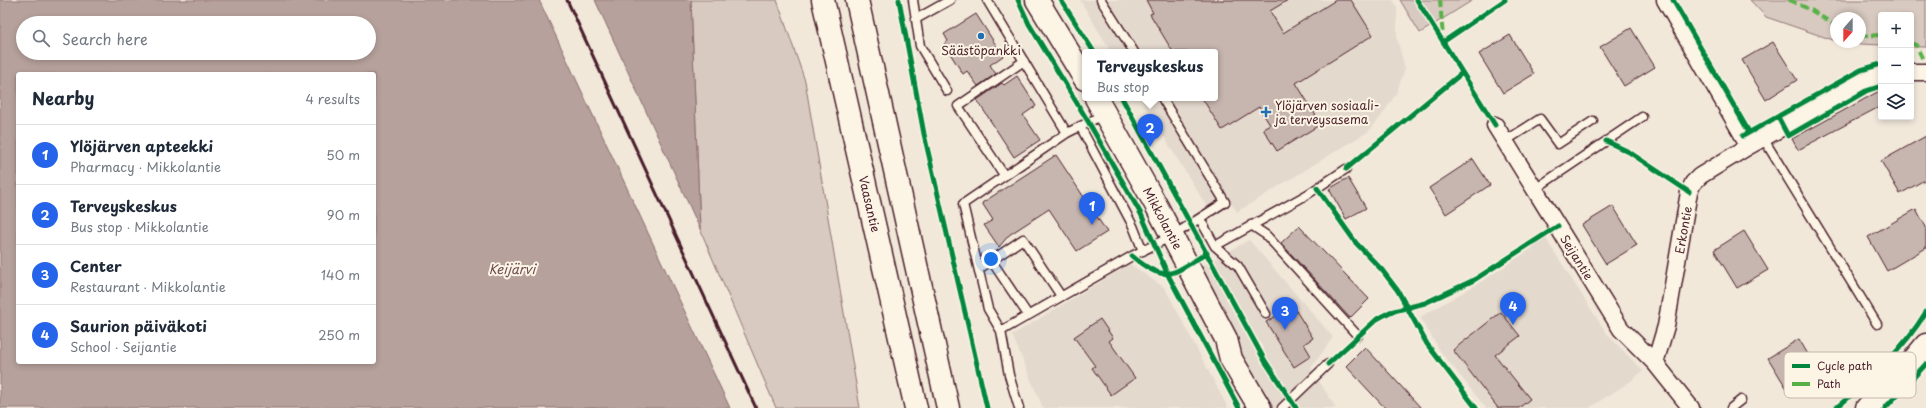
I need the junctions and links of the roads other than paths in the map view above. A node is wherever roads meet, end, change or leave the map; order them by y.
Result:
1 (823, 0) edge
2 (856, 0) edge
3 (913, 0) edge
4 (950, 0) edge
5 (987, 0) edge
6 (1037, 0) edge
7 (1101, 0) edge
8 (1665, 0) edge
9 (916, 19) junction
10 (1132, 49) edge
11 (1024, 61) junction
12 (1914, 72) edge
13 (1926, 72) edge
14 (1082, 74) edge
15 (1878, 76) edge
16 (947, 91) dead end
17 (1164, 101) edge
18 (1101, 106) edge
19 (1642, 117) dead end
20 (1593, 121) dead end
21 (1495, 125) dead end
22 (1080, 126) junction
23 (1066, 133) junction
24 (1763, 138) junction
25 (1505, 142) junction
26 (1748, 146) junction
27 (1346, 169) dead end
28 (1004, 175) junction
29 (1535, 189) junction
30 (1200, 219) junction
31 (1251, 225) junction
32 (1172, 236) junction
33 (1215, 246) junction
34 (1143, 251) junction
35 (992, 260) junction
36 (979, 269) junction
37 (1061, 296) junction
38 (1266, 314) dead end
39 (1028, 315) junction
40 (1877, 324) dead end
41 (1001, 331) junction
42 (1358, 336) dead end
43 (1226, 339) junction
44 (1926, 345) edge
45 (1916, 357) edge
46 (1655, 363) junction
47 (1328, 364) dead end
48 (1882, 398) edge
49 (1741, 400) dead end
50 (1875, 406) edge
51 (916, 408) edge
52 (948, 408) edge
53 (1019, 408) edge
54 (1260, 408) edge
55 (1276, 408) edge
56 (1282, 408) edge
57 (1691, 408) edge
58 (1731, 408) edge

1 - 51 main road, Vaasantie
2 - 52 main road
3 - 9 lane
4 - 9 lane
5 - 11 lane
6 - 14 main road
7 - 10 lane
8 - 26 street
9 - 16 lane
11 - 23 lane
11 - 28 lane
12 - 13 street
15 - 24 street, Erkontie
17 - 30 lane
18 - 22 lane
18 - 32 main road, Mikkolantie
19 - 29 lane
20 - 25 lane
21 - 25 street, Seijantie
22 - 23 lane
22 - 34 lane
23 - 28 lane
24 - 26 street, Erkontie
24 - 40 lane
25 - 29 street, Seijantie
26 - 46 street, Erkontie
27 - 31 lane
28 - 36 lane
29 - 46 street, Seijantie
30 - 32 lane
30 - 33 lane
31 - 33 lane
31 - 42 lane
32 - 34 lane
32 - 43 main road, Mikkolantie
33 - 38 lane
34 - 37 lane
35 - 36 lane
35 - 37 lane
35 - 39 lane
36 - 41 lane
37 - 39 lane
39 - 41 lane
41 - 53 lane
43 - 54 main road, Mikkolantie
43 - 55 main road, Mikkolantie
44 - 45 main road
46 - 57 street
47 - 56 lane
48 - 50 main road
49 - 58 lane

